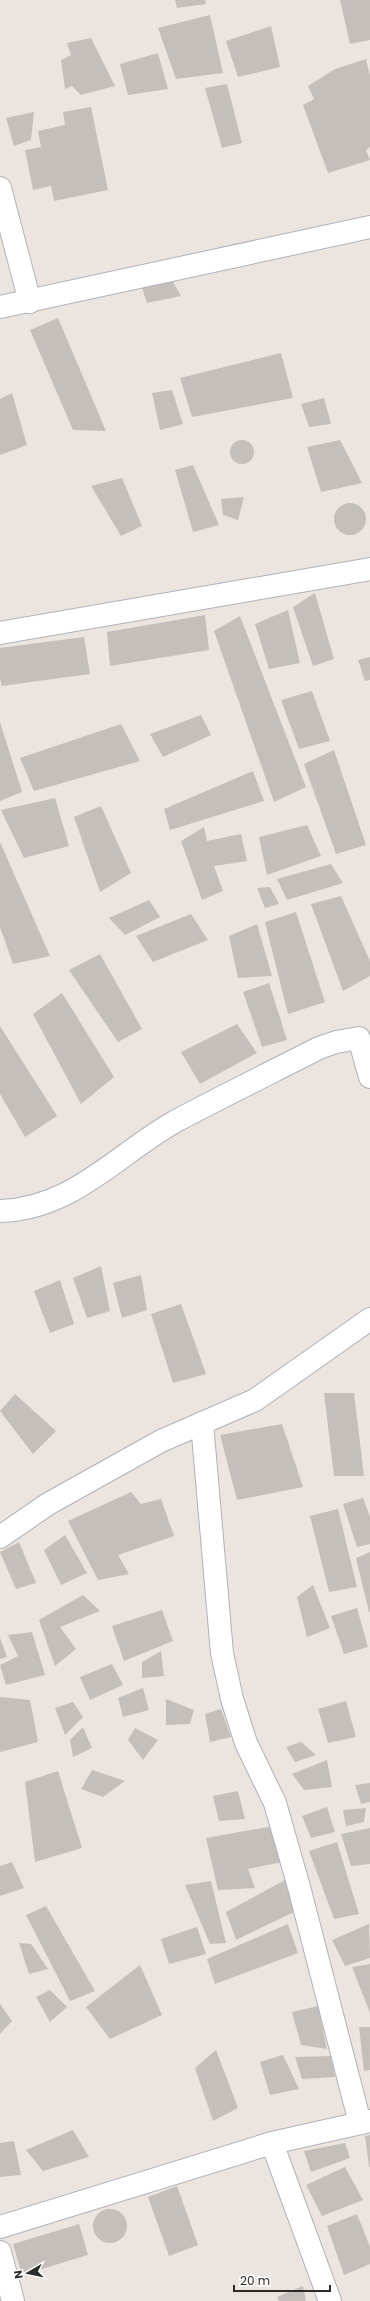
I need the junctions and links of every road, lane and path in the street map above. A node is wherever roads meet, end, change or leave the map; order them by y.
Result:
1 (0, 188) edge
2 (370, 227) edge
3 (30, 302) junction
4 (0, 307) edge
5 (370, 569) edge
6 (0, 633) edge
7 (365, 1035) edge
8 (370, 1077) edge
9 (0, 1210) edge
10 (370, 1319) edge
11 (202, 1423) junction
12 (0, 1537) edge
13 (365, 2122) edge
14 (272, 2144) junction
15 (0, 2227) edge
16 (0, 2252) edge
17 (13, 2301) edge
18 (330, 2301) edge

1 - 3 street
2 - 3 street
3 - 4 street
5 - 6 street
7 - 8 street
7 - 9 street
10 - 11 street
11 - 12 street
11 - 13 street
13 - 14 street
14 - 15 street
14 - 18 street
16 - 17 street

